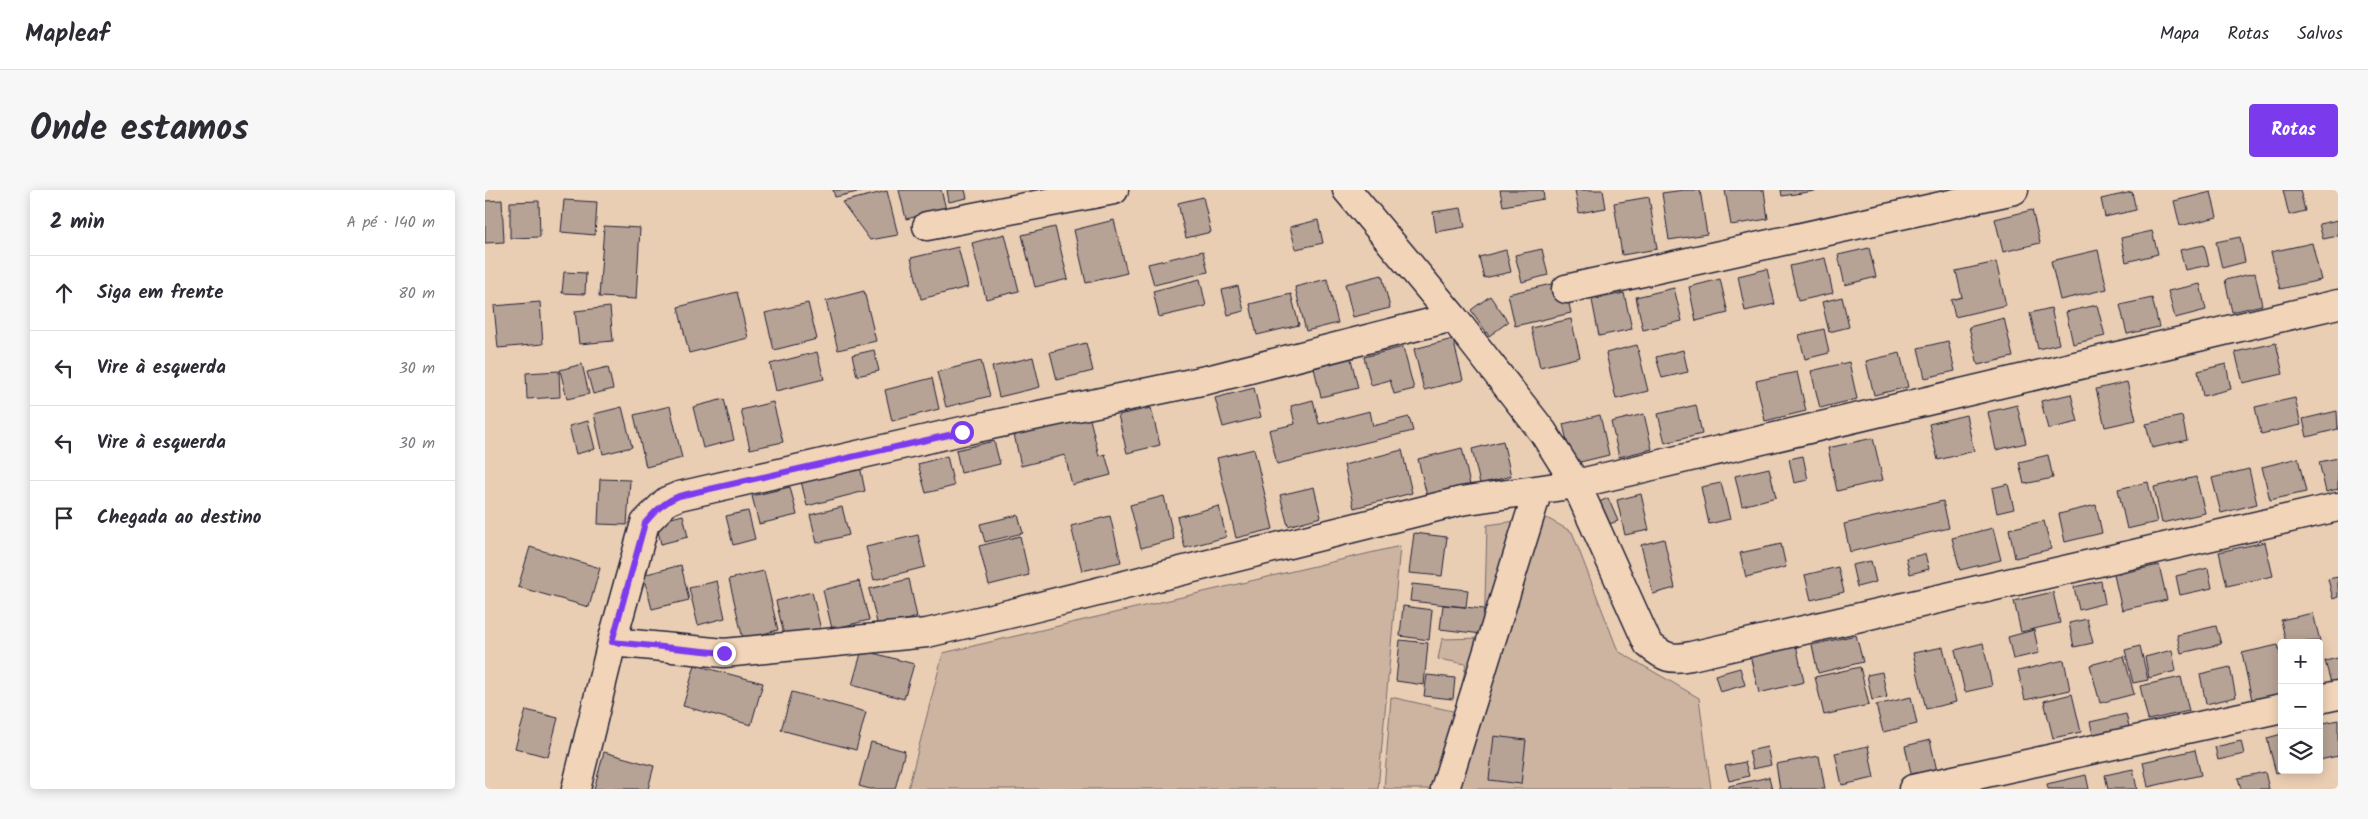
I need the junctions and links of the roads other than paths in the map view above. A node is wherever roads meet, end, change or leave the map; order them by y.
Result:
1 (1114, 190) edge
2 (1347, 190) edge
3 (2014, 190) edge
4 (927, 226) dead end
5 (1566, 289) dead end
6 (2338, 304) edge
7 (1453, 318) junction
8 (1576, 484) junction
9 (1538, 490) junction
10 (2338, 507) edge
11 (612, 642) junction
12 (2338, 695) edge
13 (2323, 699) edge
14 (2278, 709) edge
15 (576, 789) edge
16 (1445, 789) edge
17 (1913, 789) edge

1 - 4 street
2 - 7 street
3 - 5 street
6 - 8 street
7 - 8 street
7 - 11 street
8 - 9 street
8 - 10 street
9 - 11 street
9 - 16 street
11 - 15 street
12 - 13 street
14 - 17 street

